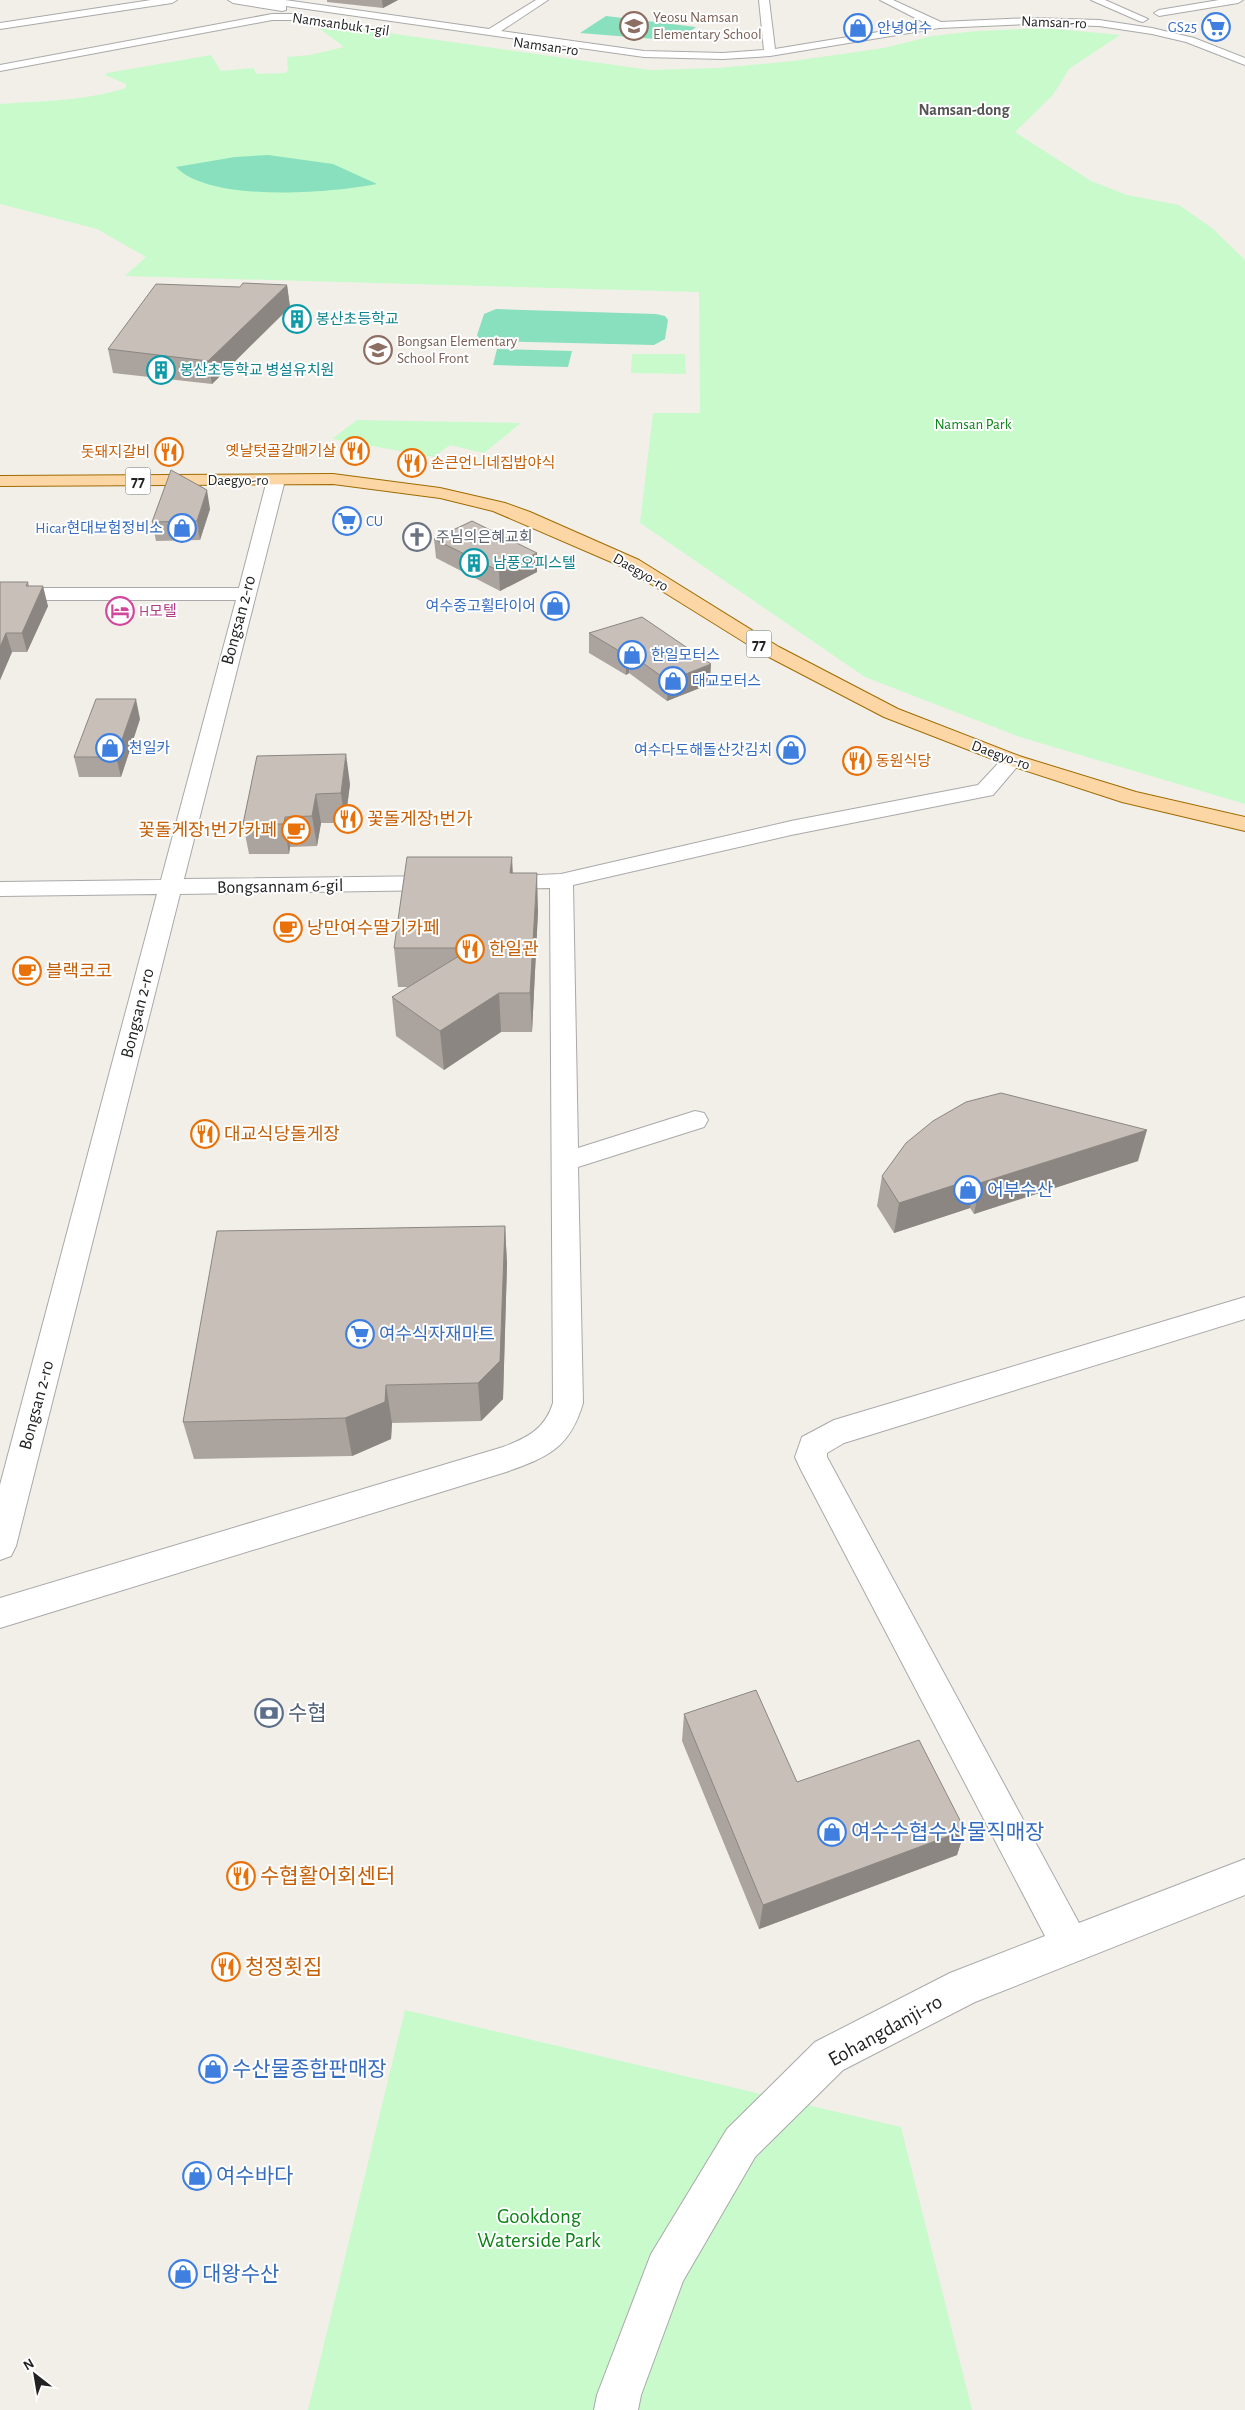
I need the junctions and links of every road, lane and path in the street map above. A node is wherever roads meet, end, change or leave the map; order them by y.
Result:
1 (172, 0) edge
2 (233, 0) edge
3 (263, 0) edge
4 (320, 0) edge
5 (543, 0) edge
6 (764, 0) edge
7 (885, 0) edge
8 (1096, 0) edge
9 (1238, 0) edge
10 (1108, 5) junction
11 (308, 6) junction
12 (1119, 9) junction
13 (1159, 13) junction
14 (306, 18) dead end
15 (1074, 22) junction
16 (939, 25) junction
17 (0, 26) edge
18 (490, 33) junction
19 (859, 40) junction
20 (1190, 40) junction
21 (770, 53) junction
22 (685, 61) junction
23 (1245, 62) edge
24 (635, 65) dead end
25 (0, 68) edge
26 (276, 480) junction
27 (0, 481) edge
28 (0, 594) edge
29 (245, 594) junction
30 (1012, 760) junction
31 (1245, 824) edge
32 (561, 881) junction
33 (170, 887) junction
34 (0, 889) edge
35 (695, 1120) dead end
36 (564, 1162) junction
37 (1245, 1308) edge
38 (9, 1473) edge
39 (0, 1546) edge
40 (0, 1613) edge
41 (1245, 1877) edge
42 (1070, 1945) junction
43 (616, 2410) edge

1 - 17 street
2 - 22 street, Namsan-ro
3 - 11 street, Namsan-ro
4 - 11 street
5 - 18 street
6 - 21 street
7 - 16 street
8 - 10 street
9 - 13 street
10 - 12 street
10 - 13 street
11 - 18 street, Namsan-ro
12 - 15 street
12 - 20 street
13 - 20 street
14 - 25 street, Namsanbuk 1-gil
15 - 16 street, Namsan-ro
15 - 20 street, Namsan-ro
16 - 19 street, Namsan-ro
18 - 21 street, Namsan-ro
19 - 21 street, Namsan-ro
19 - 22 street, Namsan-ro
20 - 23 street, Namsan-ro
22 - 24 street
26 - 27 main road, Daegyo-ro / 77
26 - 29 street, Bongsan 2-ro
26 - 30 main road, Daegyo-ro / 77
28 - 29 street
29 - 33 street, Bongsan 2-ro
30 - 31 main road, Daegyo-ro / 77
30 - 32 street, Bongsannam 6-gil
32 - 33 street, Bongsannam 6-gil
32 - 36 street
33 - 34 street, Bongsannam 6-gil
33 - 38 street, Bongsan 2-ro
35 - 36 street
36 - 40 street
37 - 42 street
38 - 39 street, Bongsan 2-ro
41 - 42 street, Eohangdanji-ro
42 - 43 street, Eohangdanji-ro

